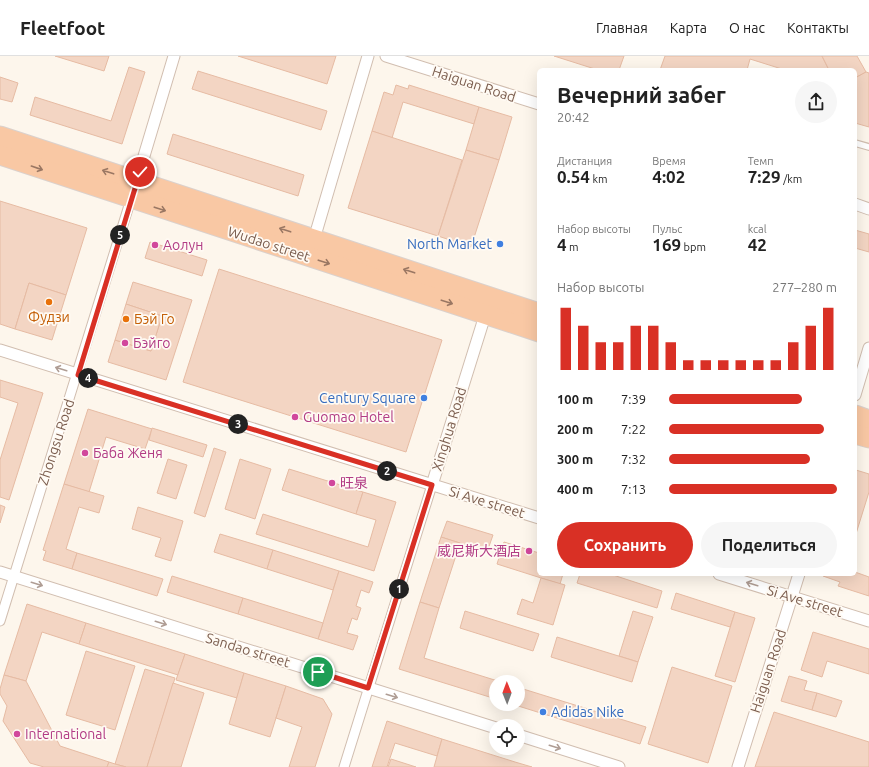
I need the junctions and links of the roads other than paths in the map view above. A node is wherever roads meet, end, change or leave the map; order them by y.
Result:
1 (174, 56) edge
2 (368, 56) edge
3 (386, 56) edge
4 (537, 103) edge
5 (0, 136) edge
6 (857, 144) edge
7 (869, 147) edge
8 (0, 155) edge
9 (134, 190) junction
10 (857, 205) edge
11 (869, 209) edge
12 (316, 229) dead end
13 (488, 306) junction
14 (537, 313) edge
15 (537, 331) edge
16 (869, 348) edge
17 (0, 350) edge
18 (78, 375) junction
19 (857, 388) edge
20 (857, 416) edge
21 (869, 420) edge
22 (857, 435) edge
23 (869, 438) edge
24 (432, 485) junction
25 (537, 517) edge
26 (0, 572) edge
27 (726, 576) edge
28 (798, 576) edge
29 (14, 577) junction
30 (792, 596) junction
31 (0, 621) edge
32 (869, 621) edge
33 (368, 688) junction
34 (489, 726) edge
35 (525, 737) edge
36 (344, 767) edge
37 (619, 767) edge
38 (738, 767) edge

1 - 9 street, Zhongsu Road
2 - 12 street
3 - 4 street, Haiguan Road
9 -> 5 highway, Wudao street
6 - 7 lane
8 -> 9 highway, Wudao street
9 - 13 highway, Wudao street
9 - 18 street, Zhongsu Road
10 - 11 street
13 - 14 highway, Wudao street
13 - 15 highway, Wudao street
13 - 24 street, Xinghua Road
16 - 19 street
18 -> 17 street, Si Ave street
18 - 24 street, Si Ave street
18 - 29 street, Zhongsu Road
20 - 21 highway
22 - 23 highway
24 - 25 street, Si Ave street
24 - 33 street, Xinghua Road
26 - 29 street, Sandao street
30 -> 27 street, Si Ave street
28 - 30 street, Haiguan Road
29 - 31 street, Zhongsu Road
29 -> 33 street, Sandao street
30 - 32 street, Si Ave street
30 - 38 street, Haiguan Road
33 -> 34 street, Sandao street
33 - 36 street, Xinghua Road
35 -> 37 street

